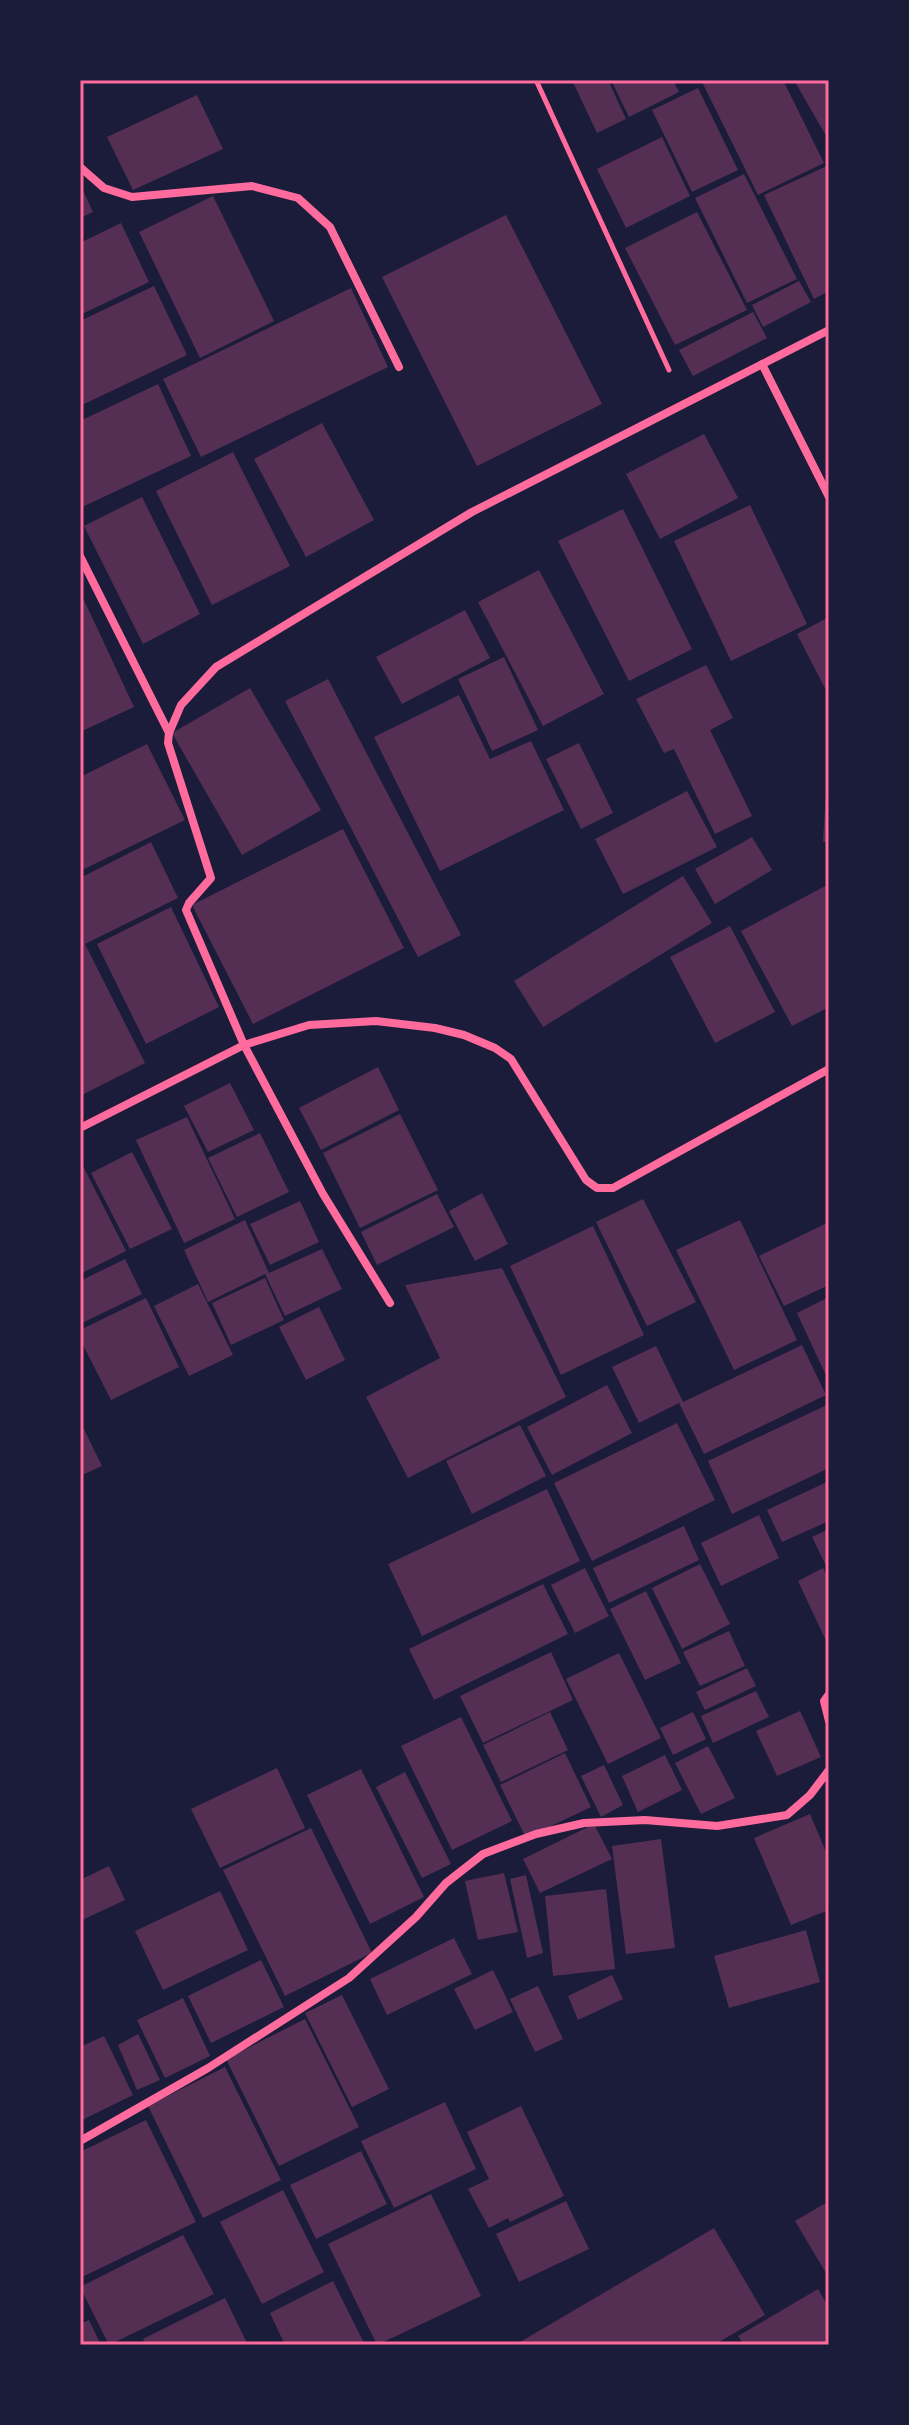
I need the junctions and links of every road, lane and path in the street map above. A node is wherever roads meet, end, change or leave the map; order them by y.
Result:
1 (536, 80) edge
2 (80, 167) edge
3 (829, 330) edge
4 (762, 364) junction
5 (399, 367) dead end
6 (685, 404) junction
7 (829, 497) edge
8 (80, 556) edge
9 (169, 733) junction
10 (244, 1045) junction
11 (829, 1069) edge
12 (80, 1128) edge
13 (390, 1303) dead end
14 (829, 1694) edge
15 (829, 1721) edge
16 (829, 1770) edge
17 (80, 2141) edge

1 - 6 path
2 - 5 street
3 - 4 street
4 - 6 street
4 - 7 street
6 - 9 street
8 - 9 street
9 - 10 street
10 - 11 street
10 - 12 street
10 - 13 street
14 - 15 street
16 - 17 street

